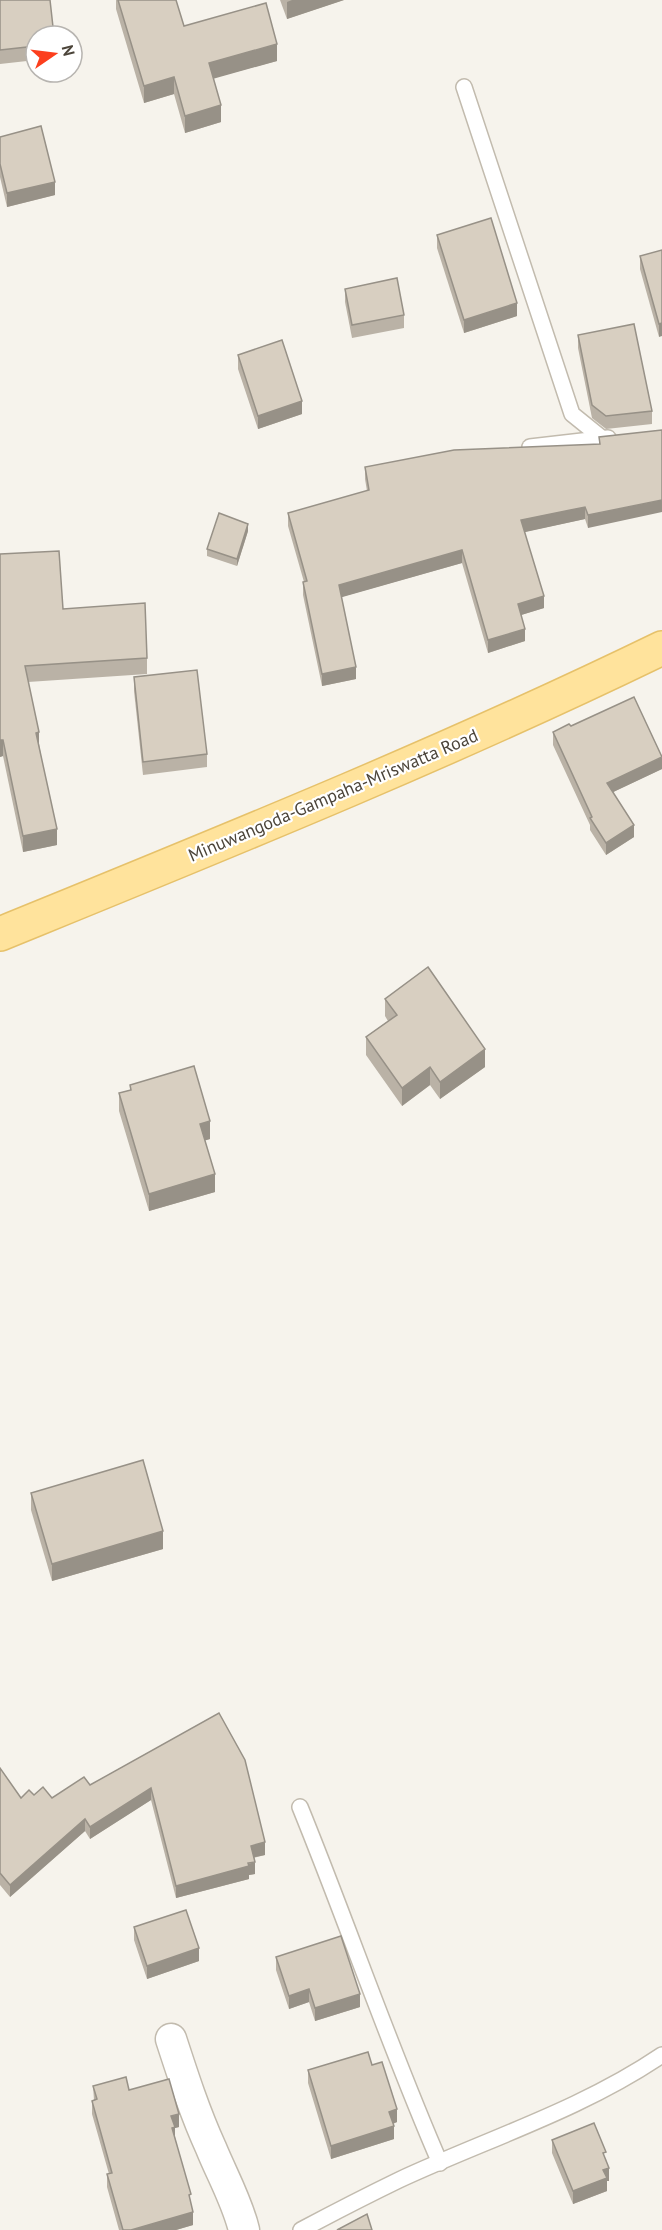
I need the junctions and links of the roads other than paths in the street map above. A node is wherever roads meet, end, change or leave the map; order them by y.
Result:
1 (465, 87) dead end
2 (626, 436) edge
3 (603, 439) junction
4 (530, 447) edge
5 (662, 648) edge
6 (0, 934) edge
7 (300, 1807) dead end
8 (171, 2039) dead end
9 (662, 2055) edge
10 (440, 2163) junction
11 (244, 2230) edge
12 (301, 2230) edge

1 - 3 lane
2 - 3 lane
3 - 4 lane
5 - 6 main road, Minuwangoda-Gampaha-Mriswatta Road
7 - 10 lane
8 - 11 street
9 - 10 lane
10 - 12 lane

